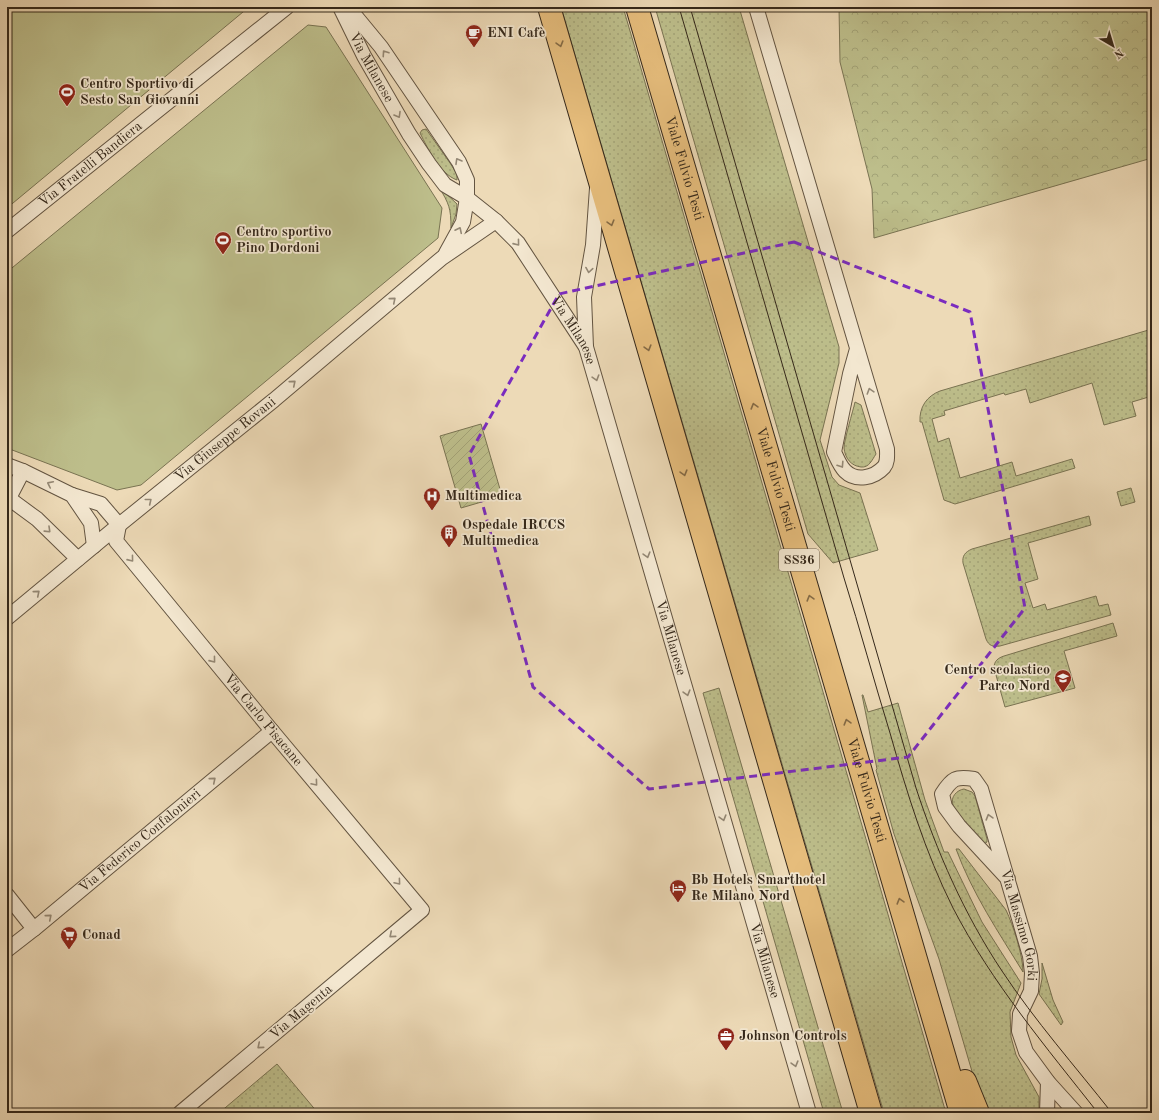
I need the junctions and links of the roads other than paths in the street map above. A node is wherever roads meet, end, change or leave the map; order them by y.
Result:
1 (287, 7) edge
2 (340, 7) edge
3 (348, 7) edge
4 (549, 7) edge
5 (636, 7) edge
6 (756, 7) edge
7 (598, 176) junction
8 (467, 198) junction
9 (496, 221) junction
10 (7, 231) edge
11 (442, 258) junction
12 (586, 347) junction
13 (857, 349) junction
14 (7, 465) edge
15 (24, 471) junction
16 (72, 495) junction
17 (8, 498) edge
18 (119, 525) junction
19 (94, 546) junction
20 (78, 559) junction
21 (7, 618) edge
22 (272, 731) junction
23 (1008, 879) junction
24 (7, 895) edge
25 (422, 910) joint
26 (34, 929) junction
27 (908, 929) junction
28 (7, 950) edge
29 (1048, 1082) junction
30 (180, 1113) edge
31 (809, 1113) edge
32 (871, 1113) edge
33 (961, 1113) edge
34 (978, 1113) edge
35 (1047, 1113) edge
36 (1076, 1113) edge

1 - 10 street, Via Fratelli Bandiera
2 -> 8 street, Via Milanese
8 -> 3 street, Via Milanese
4 -> 7 main road
27 -> 5 main road, Viale Fulvio Testi / SS36
6 - 13 street
7 -> 12 street
7 -> 32 main road
8 - 9 street, Via Milanese
11 -> 8 street, Via Giuseppe Rovani
9 - 11 street, Via Giuseppe Rovani
9 -> 12 street, Via Milanese
18 -> 11 street, Via Giuseppe Rovani
12 -> 31 street, Via Milanese
13 -> 13 street
14 - 15 street
16 -> 15 street
15 - 17 street
16 - 18 street
16 - 19 street
17 -> 20 street
18 - 19 street, Via Giuseppe Rovani
18 -> 22 street, Via Carlo Pisacane
19 - 20 street, Via Giuseppe Rovani
21 -> 20 street, Via Giuseppe Rovani
22 -> 25 street, Via Carlo Pisacane
26 -> 22 street, Via Federico Confalonieri
23 -> 23 street, Via Massimo Gorki
23 - 29 street, Via Massimo Gorki
24 - 26 street
25 -> 30 street, Via Magenta
26 - 28 street, Via Federico Confalonieri
27 - 33 main road, Viale Fulvio Testi / SS36
27 - 34 main road
29 - 35 street
29 - 36 street, Via Massimo Gorki

